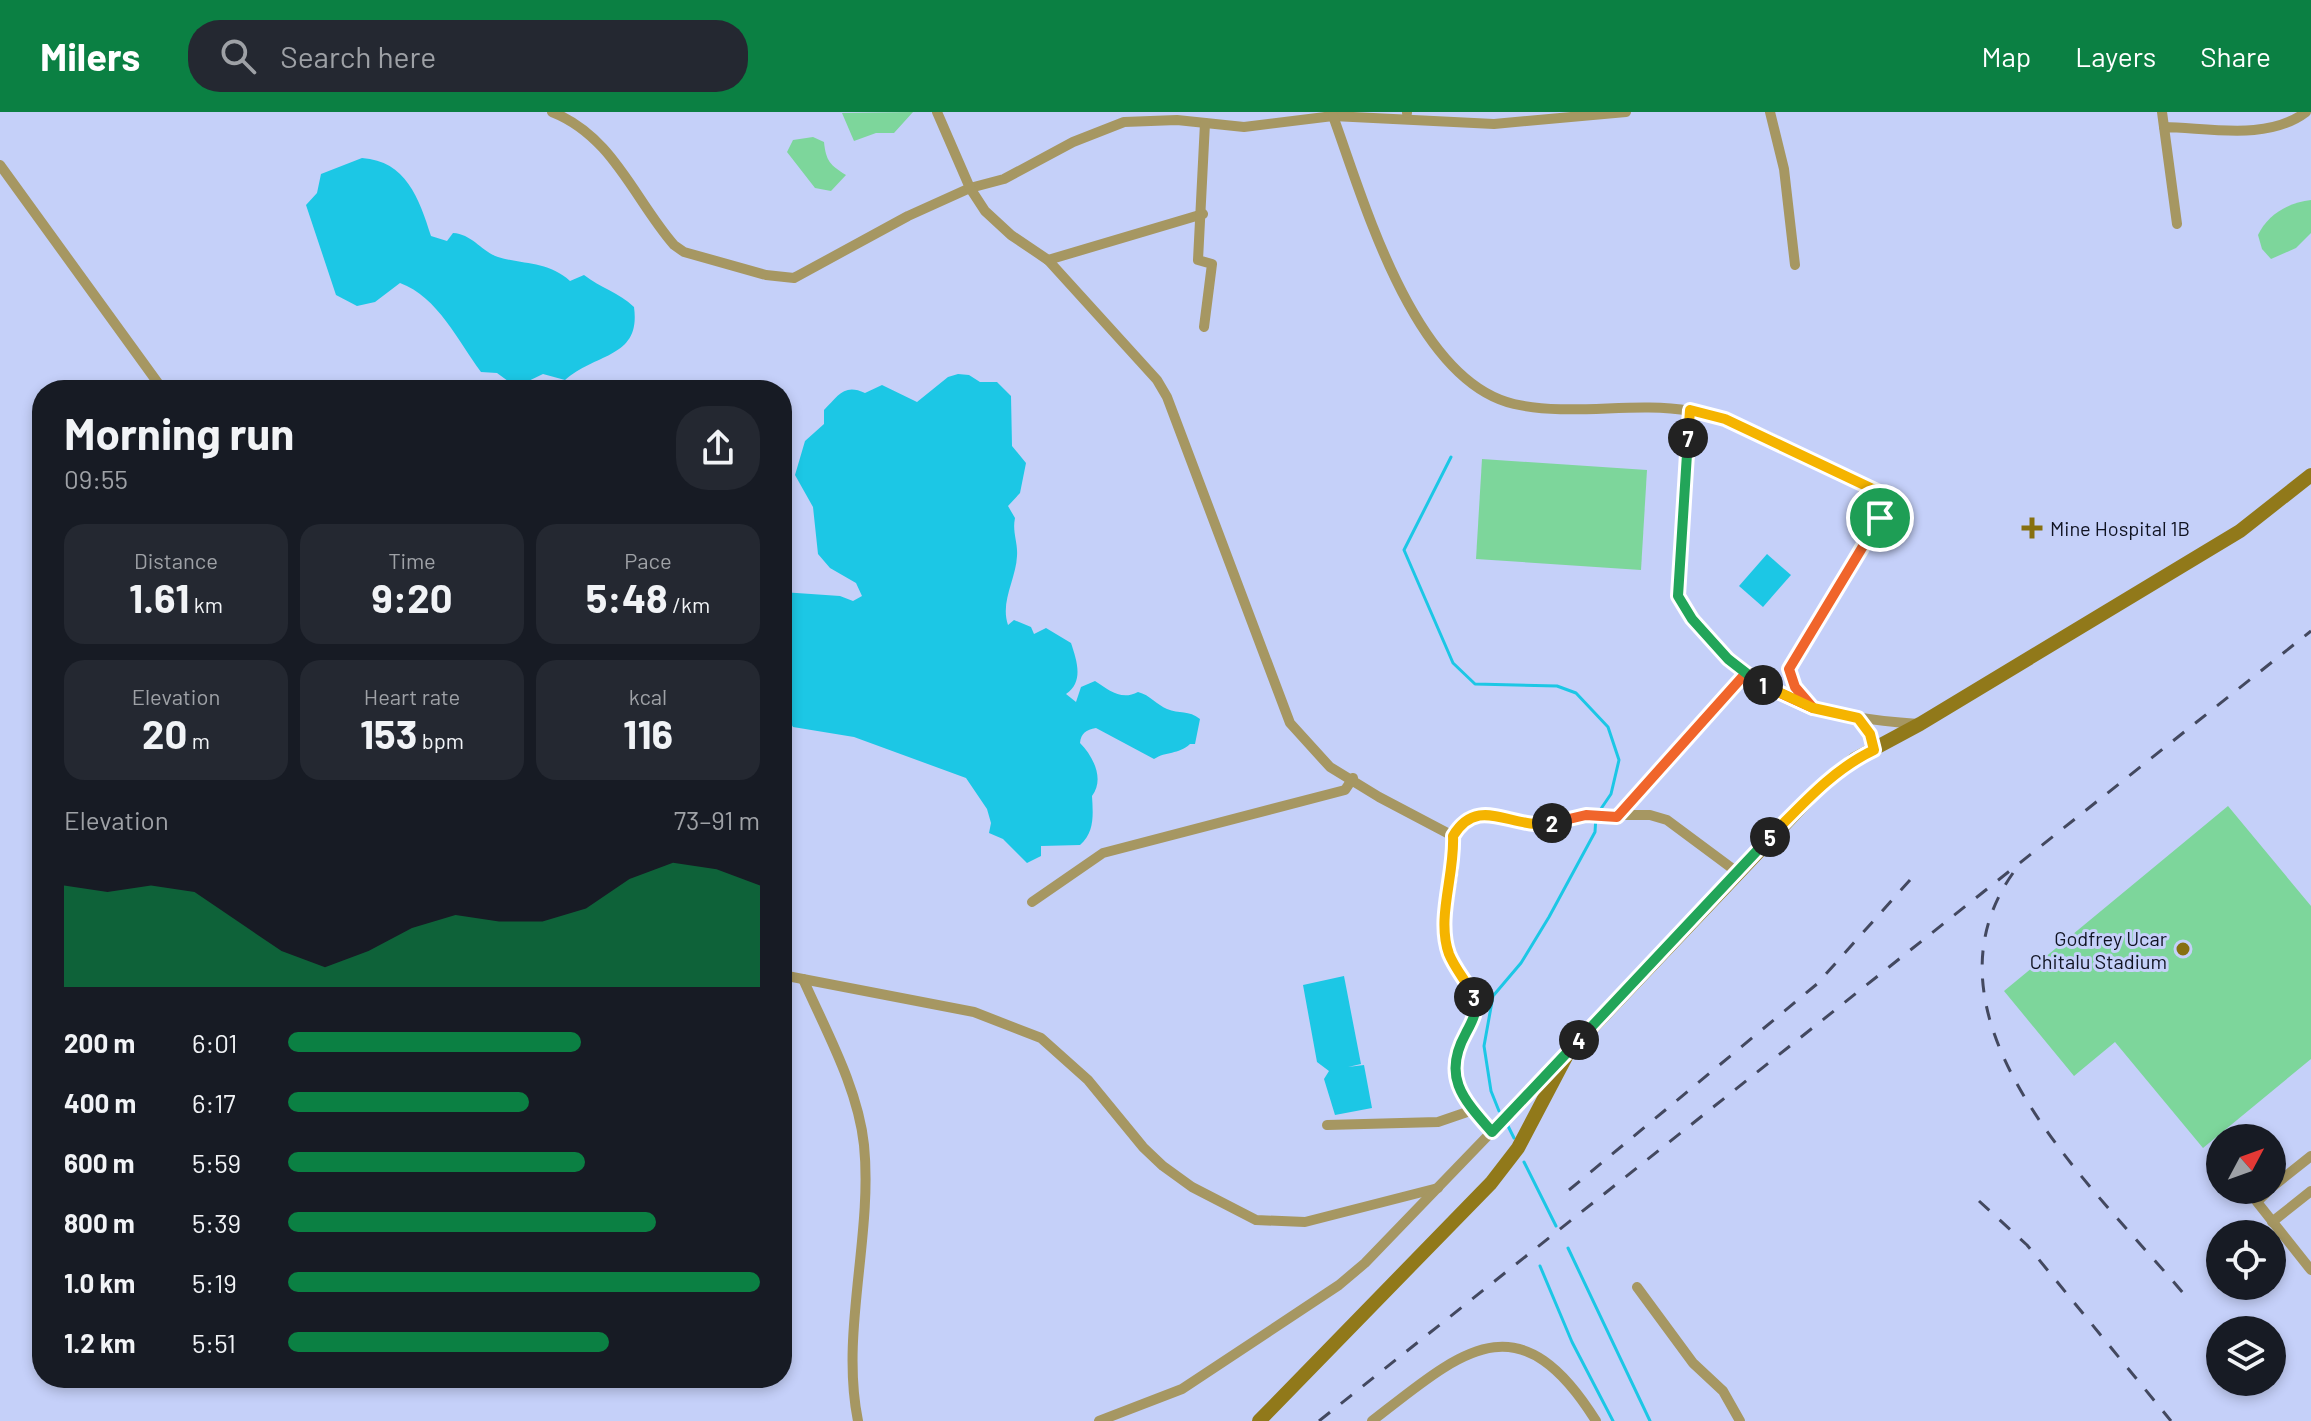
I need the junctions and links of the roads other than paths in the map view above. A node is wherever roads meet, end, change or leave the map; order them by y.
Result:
1 (552, 112) edge
2 (937, 112) edge
3 (1222, 112) edge
4 (1622, 112) edge
5 (1770, 112) edge
6 (2162, 112) edge
7 (2306, 112) edge
8 (1407, 114) edge
9 (1333, 116) junction
10 (1205, 123) junction
11 (1220, 126) junction
12 (2164, 127) junction
13 (0, 165) edge
14 (970, 188) junction
15 (1203, 214) junction
16 (2177, 224) dead end
17 (1048, 260) junction
18 (1795, 265) dead end
19 (1204, 327) dead end
20 (156, 380) edge
21 (1690, 410) junction
22 (2311, 475) edge
23 (1862, 487) junction
24 (1884, 497) junction
25 (1876, 506) junction
26 (1880, 518) junction
27 (1745, 674) junction
28 (1813, 708) junction
29 (1858, 718) junction
30 (1920, 724) junction
31 (1874, 750) junction
32 (1353, 778) junction
33 (1612, 817) junction
34 (1453, 836) junction
35 (1737, 872) junction
36 (1032, 902) dead end
37 (792, 977) edge
38 (803, 979) junction
39 (1568, 1053) junction
40 (1473, 1110) junction
41 (1327, 1125) dead end
42 (1492, 1132) junction
43 (2311, 1156) edge
44 (2286, 1176) edge
45 (1438, 1188) junction
46 (2311, 1191) edge
47 (2275, 1220) edge
48 (2286, 1239) edge
49 (2311, 1270) edge
50 (1637, 1287) dead end
51 (858, 1421) edge
52 (1099, 1421) edge
53 (1259, 1421) edge
54 (1372, 1421) edge
55 (1596, 1421) edge
56 (1740, 1421) edge

1 - 14 street
2 - 14 street
3 - 11 street
4 - 8 street
5 - 18 street
6 - 12 street
7 - 12 street
8 - 9 street
9 - 11 street
9 - 21 street
10 - 11 street
10 - 14 street
10 - 15 street
12 - 16 street
13 - 20 street
14 - 17 street
15 - 17 street
15 - 19 street
17 - 32 street
21 - 23 street
21 - 27 street
22 - 30 street
23 - 24 street
23 - 25 street
24 - 25 street
24 - 26 street
25 - 26 street
26 - 28 street
27 - 28 street
27 - 33 street
28 - 29 street
29 - 30 street
29 - 31 street
30 - 31 street
31 - 35 street
32 - 34 street
32 - 36 street
33 - 34 street
33 - 35 street
34 - 40 street
35 - 39 street
37 - 38 street
38 - 45 street
38 - 51 street
39 - 42 street
39 - 53 street
40 - 41 street
40 - 42 street
42 - 45 street
43 - 44 street
45 - 52 street
46 - 47 street
48 - 49 street
50 - 56 street
54 - 55 street

